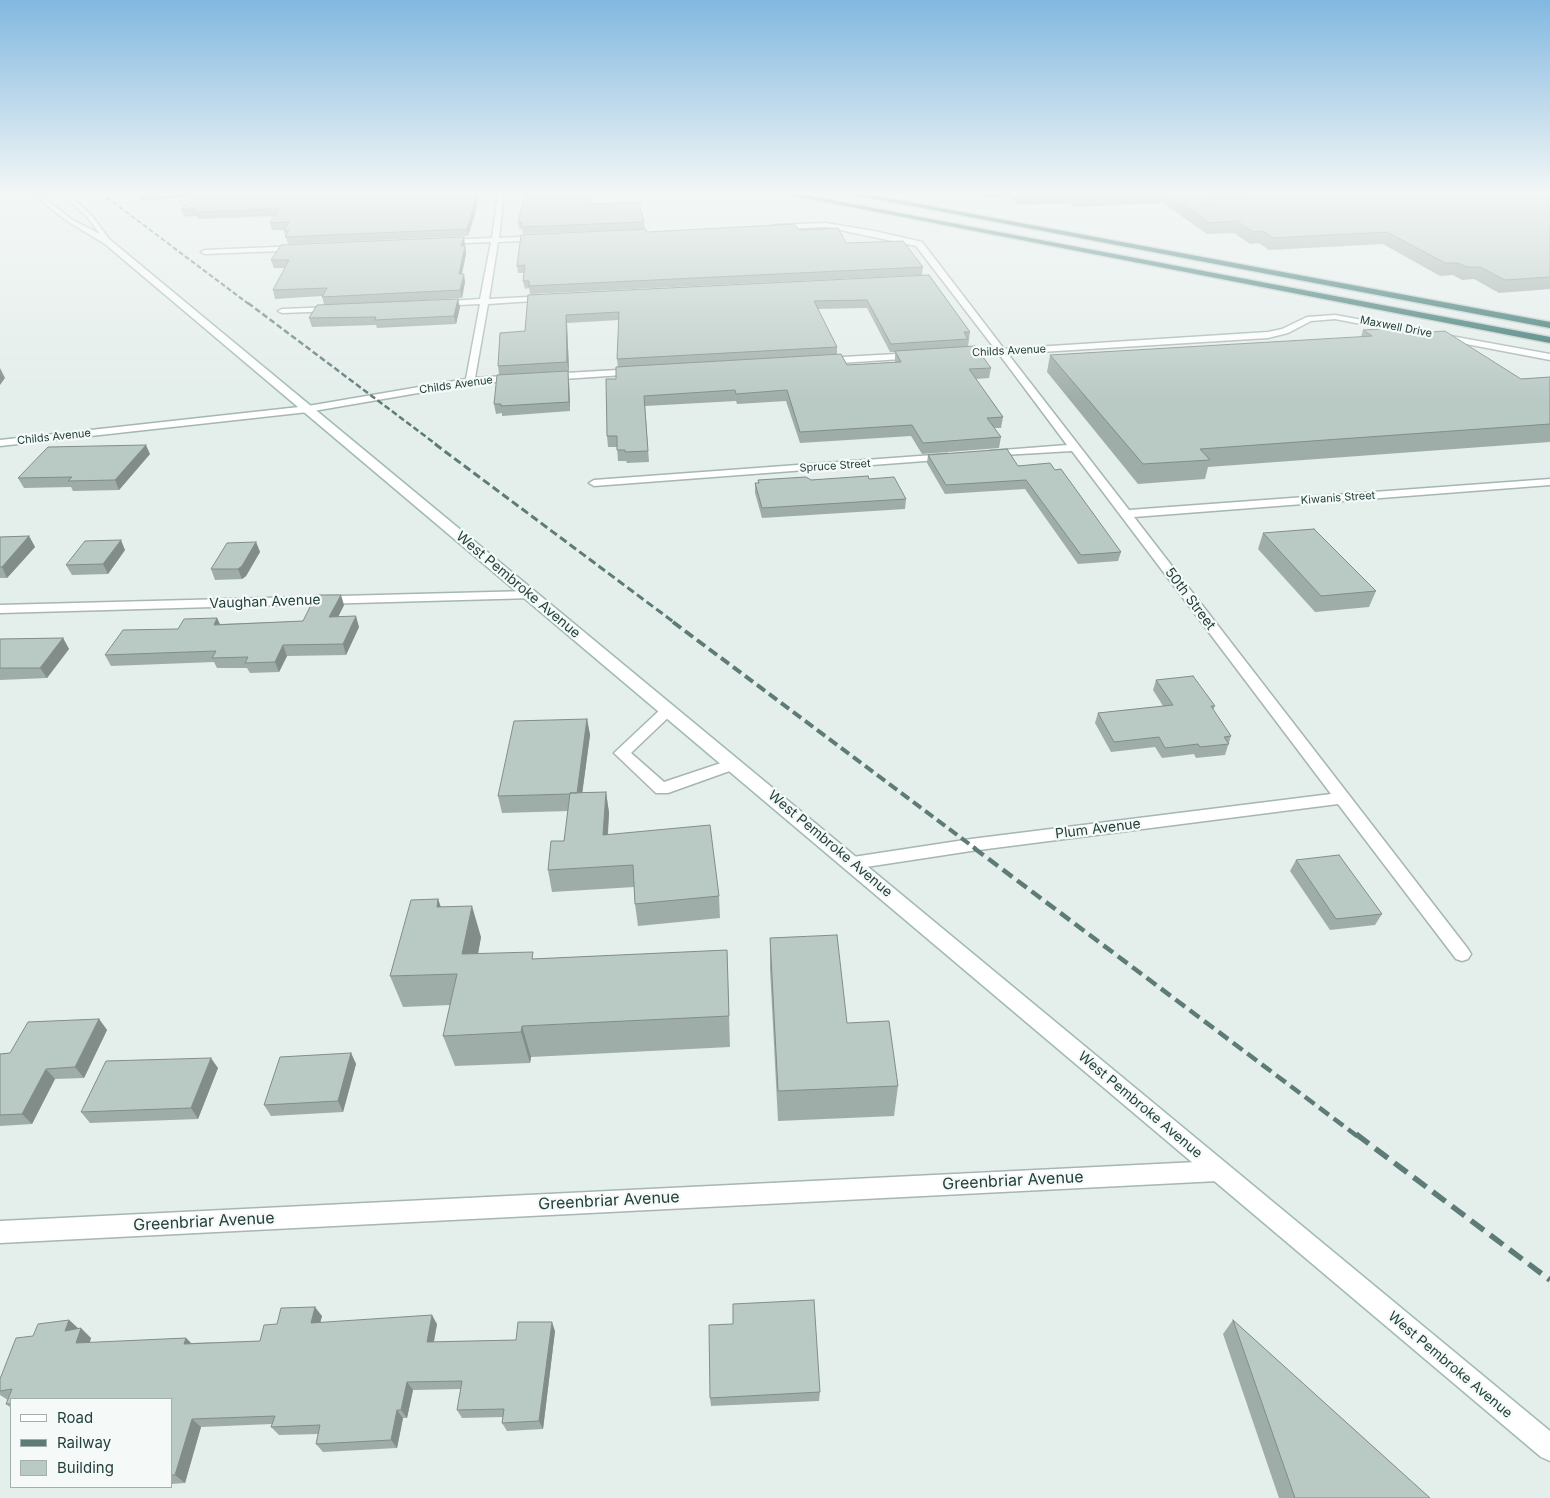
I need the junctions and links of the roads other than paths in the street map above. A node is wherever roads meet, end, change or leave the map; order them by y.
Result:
1 (133, 263) edge
2 (491, 263) edge
3 (931, 263) edge
4 (1148, 263) edge
5 (1218, 263) edge
6 (553, 298) edge
7 (485, 302) junction
8 (427, 304) edge
9 (340, 309) edge
10 (282, 311) dead end
11 (1300, 322) joint
12 (1550, 325) edge
13 (1550, 340) edge
14 (1002, 352) junction
15 (953, 354) edge
16 (923, 356) edge
17 (1550, 357) edge
18 (815, 362) edge
19 (648, 371) edge
20 (470, 381) junction
21 (308, 409) junction
22 (0, 443) edge
23 (1075, 448) junction
24 (976, 455) edge
25 (956, 457) edge
26 (1550, 482) edge
27 (594, 483) dead end
28 (1125, 514) junction
29 (529, 595) junction
30 (0, 609) edge
31 (668, 710) junction
32 (733, 764) junction
33 (1343, 798) junction
34 (854, 864) junction
35 (1462, 954) dead end
36 (1218, 1170) junction
37 (0, 1232) edge
38 (1550, 1448) edge

1 - 21 street, West Pembroke Avenue
2 - 7 street
3 - 14 street, 50th Street
4 - 13 highway
5 - 12 highway
6 - 7 street
7 - 8 street
7 - 20 street
9 - 10 street
11 - 14 street, Childs Avenue
11 - 17 street, Maxwell Drive
14 - 15 street, Childs Avenue
14 - 23 street, 50th Street
16 - 18 street
19 - 20 street, Childs Avenue
20 - 21 street, Childs Avenue
21 - 22 street, Childs Avenue
21 - 29 street, West Pembroke Avenue
23 - 24 street
23 - 28 street, 50th Street
25 - 27 street, Spruce Street
26 - 28 street, Kiwanis Street
28 - 33 street, 50th Street
29 - 30 street, Vaughan Avenue
29 - 31 street, West Pembroke Avenue
31 - 32 street, West Pembroke Avenue
31 - 32 street
32 - 34 street, West Pembroke Avenue
33 - 34 street, Plum Avenue
33 - 35 street, 50th Street
34 - 36 street, West Pembroke Avenue
36 - 37 street, Greenbriar Avenue
36 - 38 street, West Pembroke Avenue

